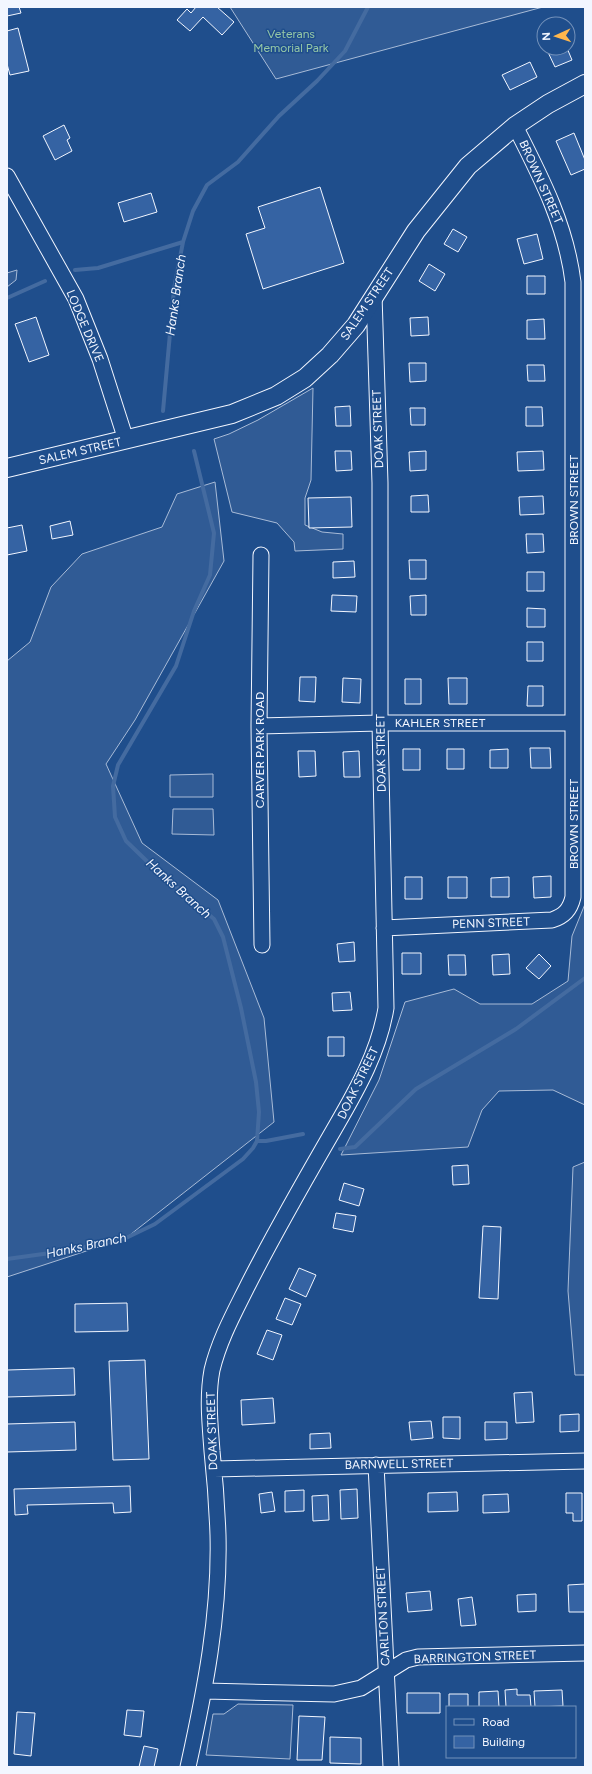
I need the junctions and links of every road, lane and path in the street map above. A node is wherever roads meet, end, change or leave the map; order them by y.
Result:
1 (585, 84) edge
2 (515, 126) junction
3 (7, 176) edge
4 (374, 295) junction
5 (126, 440) junction
6 (7, 468) edge
7 (261, 555) dead end
8 (380, 723) junction
9 (573, 723) junction
10 (259, 726) junction
11 (574, 886) joint
12 (384, 928) junction
13 (262, 945) dead end
14 (585, 1461) edge
15 (376, 1465) junction
16 (214, 1469) junction
17 (585, 1653) edge
18 (386, 1672) junction
19 (205, 1691) junction
20 (188, 1767) edge
21 (391, 1767) edge

1 - 2 main road, SALEM STREET
2 - 4 main road, SALEM STREET
2 - 9 street, BROWN STREET
3 - 5 street, LODGE DRIVE
4 - 5 main road, SALEM STREET
4 - 8 street, DOAK STREET
5 - 6 main road, SALEM STREET
7 - 10 street, CARVER PARK ROAD
8 - 9 street, KAHLER STREET
8 - 10 street, KAHLER STREET
8 - 12 street, DOAK STREET
9 - 11 street, BROWN STREET
10 - 13 street, CARVER PARK ROAD
11 - 12 street, PENN STREET
12 - 16 street, DOAK STREET
14 - 15 street, BARNWELL STREET
15 - 16 street, BARNWELL STREET
15 - 18 street, CARLTON STREET
16 - 19 street, DOAK STREET
17 - 18 street, BARRINGTON STREET
18 - 19 street, BARRINGTON STREET
18 - 21 street, CARLTON STREET
19 - 20 street, DOAK STREET

